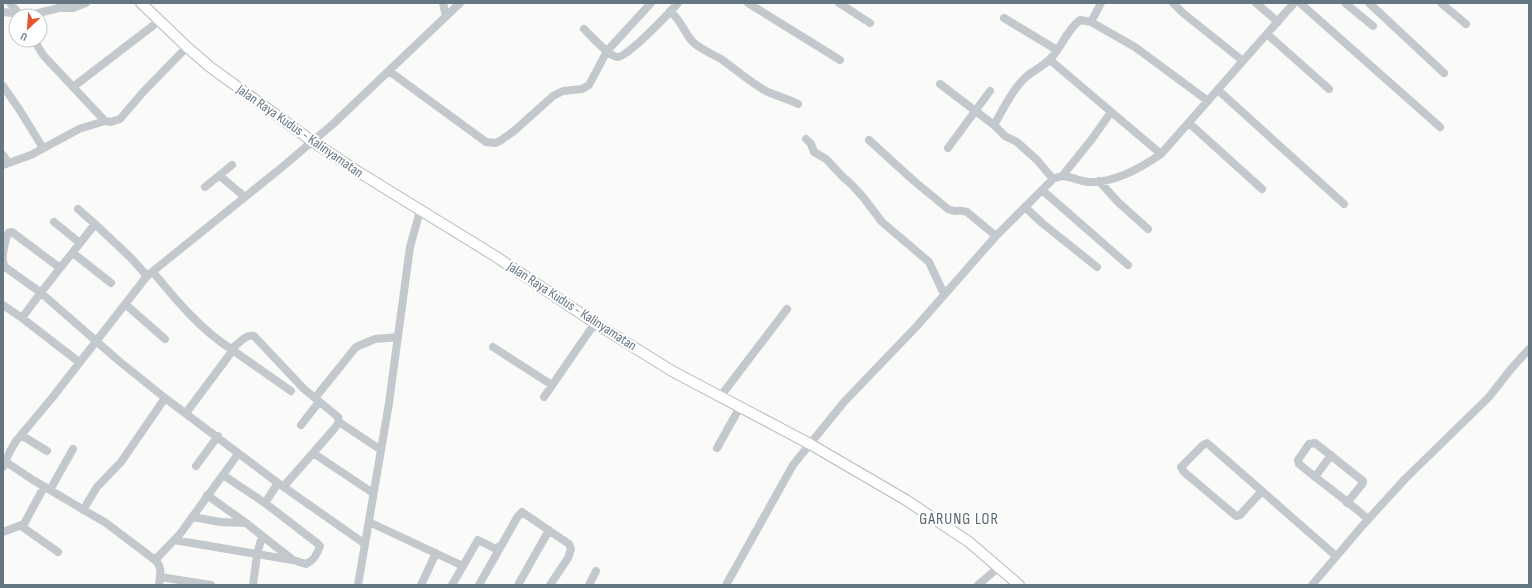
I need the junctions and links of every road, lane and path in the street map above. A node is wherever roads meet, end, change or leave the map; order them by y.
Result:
1 (86, 3) edge
2 (141, 3) edge
3 (443, 3) edge
4 (460, 3) edge
5 (651, 3) edge
6 (678, 3) edge
7 (748, 3) edge
8 (839, 3) edge
9 (1102, 3) edge
10 (1173, 3) edge
11 (1256, 3) edge
12 (1294, 3) edge
13 (1300, 3) edge
14 (1346, 3) edge
15 (1369, 3) edge
16 (1441, 3) edge
17 (48, 11) edge
18 (670, 11) junction
19 (446, 16) junction
20 (1004, 18) dead end
21 (159, 21) junction
22 (1091, 22) junction
23 (1278, 22) junction
24 (870, 23) dead end
25 (1466, 24) dead end
26 (1373, 26) dead end
27 (584, 30) dead end
28 (1267, 34) junction
29 (186, 47) junction
30 (39, 48) edge
31 (1057, 50) junction
32 (607, 51) junction
33 (840, 60) dead end
34 (1050, 60) junction
35 (1243, 61) junction
36 (389, 71) junction
37 (1444, 73) dead end
38 (940, 84) dead end
39 (3, 86) edge
40 (73, 87) junction
41 (1329, 89) dead end
42 (1218, 90) junction
43 (990, 91) dead end
44 (1208, 101) junction
45 (798, 104) dead end
46 (976, 111) junction
47 (1111, 112) junction
48 (105, 121) junction
49 (1189, 123) junction
50 (994, 125) junction
51 (1440, 127) dead end
52 (806, 139) dead end
53 (869, 140) dead end
54 (312, 141) junction
55 (43, 148) junction
56 (948, 148) dead end
57 (1161, 154) junction
58 (5, 161) edge
59 (232, 165) dead end
60 (1063, 175) junction
61 (220, 176) junction
62 (1053, 179) junction
63 (1099, 181) junction
64 (205, 187) dead end
65 (1262, 189) dead end
66 (1042, 190) junction
67 (245, 197) junction
68 (1344, 204) dead end
69 (1025, 207) junction
70 (78, 209) dead end
71 (420, 211) junction
72 (54, 222) dead end
73 (95, 224) junction
74 (1148, 229) dead end
75 (996, 236) junction
76 (80, 243) junction
77 (73, 253) junction
78 (1128, 265) dead end
79 (1097, 267) dead end
80 (60, 268) junction
81 (150, 274) junction
82 (111, 283) dead end
83 (40, 292) junction
84 (944, 294) junction
85 (125, 304) junction
86 (3, 305) edge
87 (787, 309) dead end
88 (22, 318) junction
89 (595, 323) junction
90 (398, 337) junction
91 (165, 339) dead end
92 (96, 340) junction
93 (493, 347) dead end
94 (232, 350) junction
95 (1529, 350) edge
96 (79, 362) junction
97 (552, 385) junction
98 (291, 391) dead end
99 (544, 397) dead end
100 (720, 397) junction
101 (165, 398) junction
102 (317, 400) junction
103 (740, 407) junction
104 (186, 413) junction
105 (339, 422) junction
106 (301, 425) dead end
107 (21, 435) junction
108 (218, 436) junction
109 (810, 444) junction
110 (73, 448) dead end
111 (717, 448) dead end
112 (381, 450) junction
113 (47, 451) dead end
114 (313, 453) junction
115 (238, 454) junction
116 (1331, 456) junction
117 (4, 463) edge
118 (196, 466) dead end
119 (223, 475) junction
120 (1315, 477) junction
121 (281, 485) junction
122 (47, 488) junction
123 (1261, 492) junction
124 (374, 493) junction
125 (207, 495) junction
126 (264, 503) junction
127 (1347, 503) junction
128 (83, 510) junction
129 (192, 517) junction
130 (1368, 519) junction
131 (369, 522) junction
132 (246, 523) junction
133 (21, 526) junction
134 (549, 530) junction
135 (3, 532) edge
136 (262, 536) junction
137 (174, 540) junction
138 (365, 544) junction
139 (500, 546) junction
140 (58, 552) dead end
141 (436, 553) junction
142 (257, 555) junction
143 (1336, 556) junction
144 (155, 560) junction
145 (293, 560) junction
146 (463, 566) junction
147 (998, 567) junction
148 (596, 571) dead end
149 (160, 581) edge
150 (211, 585) edge
151 (253, 585) edge
152 (358, 585) edge
153 (421, 585) edge
154 (452, 585) edge
155 (479, 585) edge
156 (518, 585) edge
157 (550, 585) edge
158 (589, 585) edge
159 (726, 585) edge
160 (978, 585) edge
161 (1019, 585) edge
162 (1312, 585) edge

1 - 17 street
2 - 21 main road, Jalan Raya Kudus - Kalinyamatan
3 - 19 street
4 - 19 street
5 - 32 street
6 - 18 street
7 - 33 street
8 - 24 street
9 - 22 street
10 - 35 street
11 - 23 street
12 - 23 street
13 - 51 street
14 - 26 street
15 - 37 street
16 - 25 street
18 - 32 street
18 - 45 street
19 - 36 street
20 - 31 street
21 - 29 main road, Jalan Raya Kudus - Kalinyamatan
21 - 40 street
22 - 31 street
22 - 44 street
23 - 28 street
27 - 32 street
28 - 35 street
28 - 41 street
29 - 48 street
29 - 54 main road, Jalan Raya Kudus - Kalinyamatan
30 - 40 street
31 - 34 street
32 - 36 street
34 - 47 street
34 - 50 street
35 - 42 street
36 - 54 street
38 - 46 street
39 - 55 street
40 - 48 street
42 - 44 street
42 - 68 street
43 - 46 street
44 - 49 street
46 - 50 street
46 - 56 street
47 - 57 street
47 - 60 street
48 - 55 street
49 - 57 street
49 - 65 street
50 - 62 street
52 - 84 street
53 - 75 street
54 - 67 street
54 - 71 main road, Jalan Raya Kudus - Kalinyamatan
55 - 58 street
57 - 63 street
59 - 61 street
60 - 62 street
60 - 63 street
61 - 64 street
61 - 67 street
62 - 66 street
63 - 74 street
66 - 69 street
66 - 78 street
67 - 81 street
69 - 75 street
69 - 79 street
70 - 73 street
71 - 89 main road, Jalan Raya Kudus - Kalinyamatan
71 - 90 street
72 - 76 street
73 - 76 street
73 - 81 street
75 - 84 street
76 - 77 street
77 - 80 street
77 - 82 street
80 - 83 street
80 - 83 street
81 - 85 street
81 - 94 street
83 - 88 street
83 - 92 street
84 - 109 street
85 - 91 street
85 - 92 street
86 - 88 street
87 - 100 street
88 - 96 street
89 - 97 street
89 - 100 main road, Jalan Raya Kudus - Kalinyamatan
90 - 102 street
90 - 112 street
92 - 96 street
92 - 101 street
93 - 97 street
94 - 98 street
94 - 102 street
94 - 104 street
95 - 130 street
96 - 107 street
97 - 99 street
100 - 103 main road, Jalan Raya Kudus - Kalinyamatan
101 - 104 street
101 - 128 street
102 - 105 street
102 - 106 street
103 - 109 main road, Jalan Raya Kudus - Kalinyamatan
103 - 111 street
104 - 108 street
105 - 112 street
105 - 114 street
107 - 113 street
107 - 117 street
108 - 115 street
108 - 118 street
109 - 147 main road, Jalan Raya Kudus - Kalinyamatan
109 - 159 street
110 - 122 street
112 - 124 street
114 - 121 street
114 - 124 street
115 - 119 street
115 - 121 street
116 - 120 street
116 - 120 street
116 - 127 street
117 - 122 street
119 - 125 street
119 - 126 street
120 - 127 street
121 - 126 street
121 - 138 street
122 - 128 street
122 - 133 street
123 - 123 street
123 - 143 street
124 - 131 street
125 - 129 street
125 - 132 street
126 - 145 street
127 - 130 street
128 - 144 street
129 - 132 street
129 - 137 street
130 - 143 street
131 - 138 street
131 - 141 street
132 - 136 street
133 - 135 street
133 - 140 street
134 - 139 street
134 - 156 street
134 - 157 street
136 - 142 street
136 - 145 street
137 - 142 street
137 - 144 street
138 - 152 street
139 - 146 street
139 - 155 street
141 - 146 street
141 - 153 street
142 - 145 street
142 - 151 street
143 - 162 street
144 - 149 street
146 - 154 street
147 - 160 street
147 - 161 main road, Jalan Raya Kudus - Kalinyamatan
148 - 158 street
149 - 150 street

